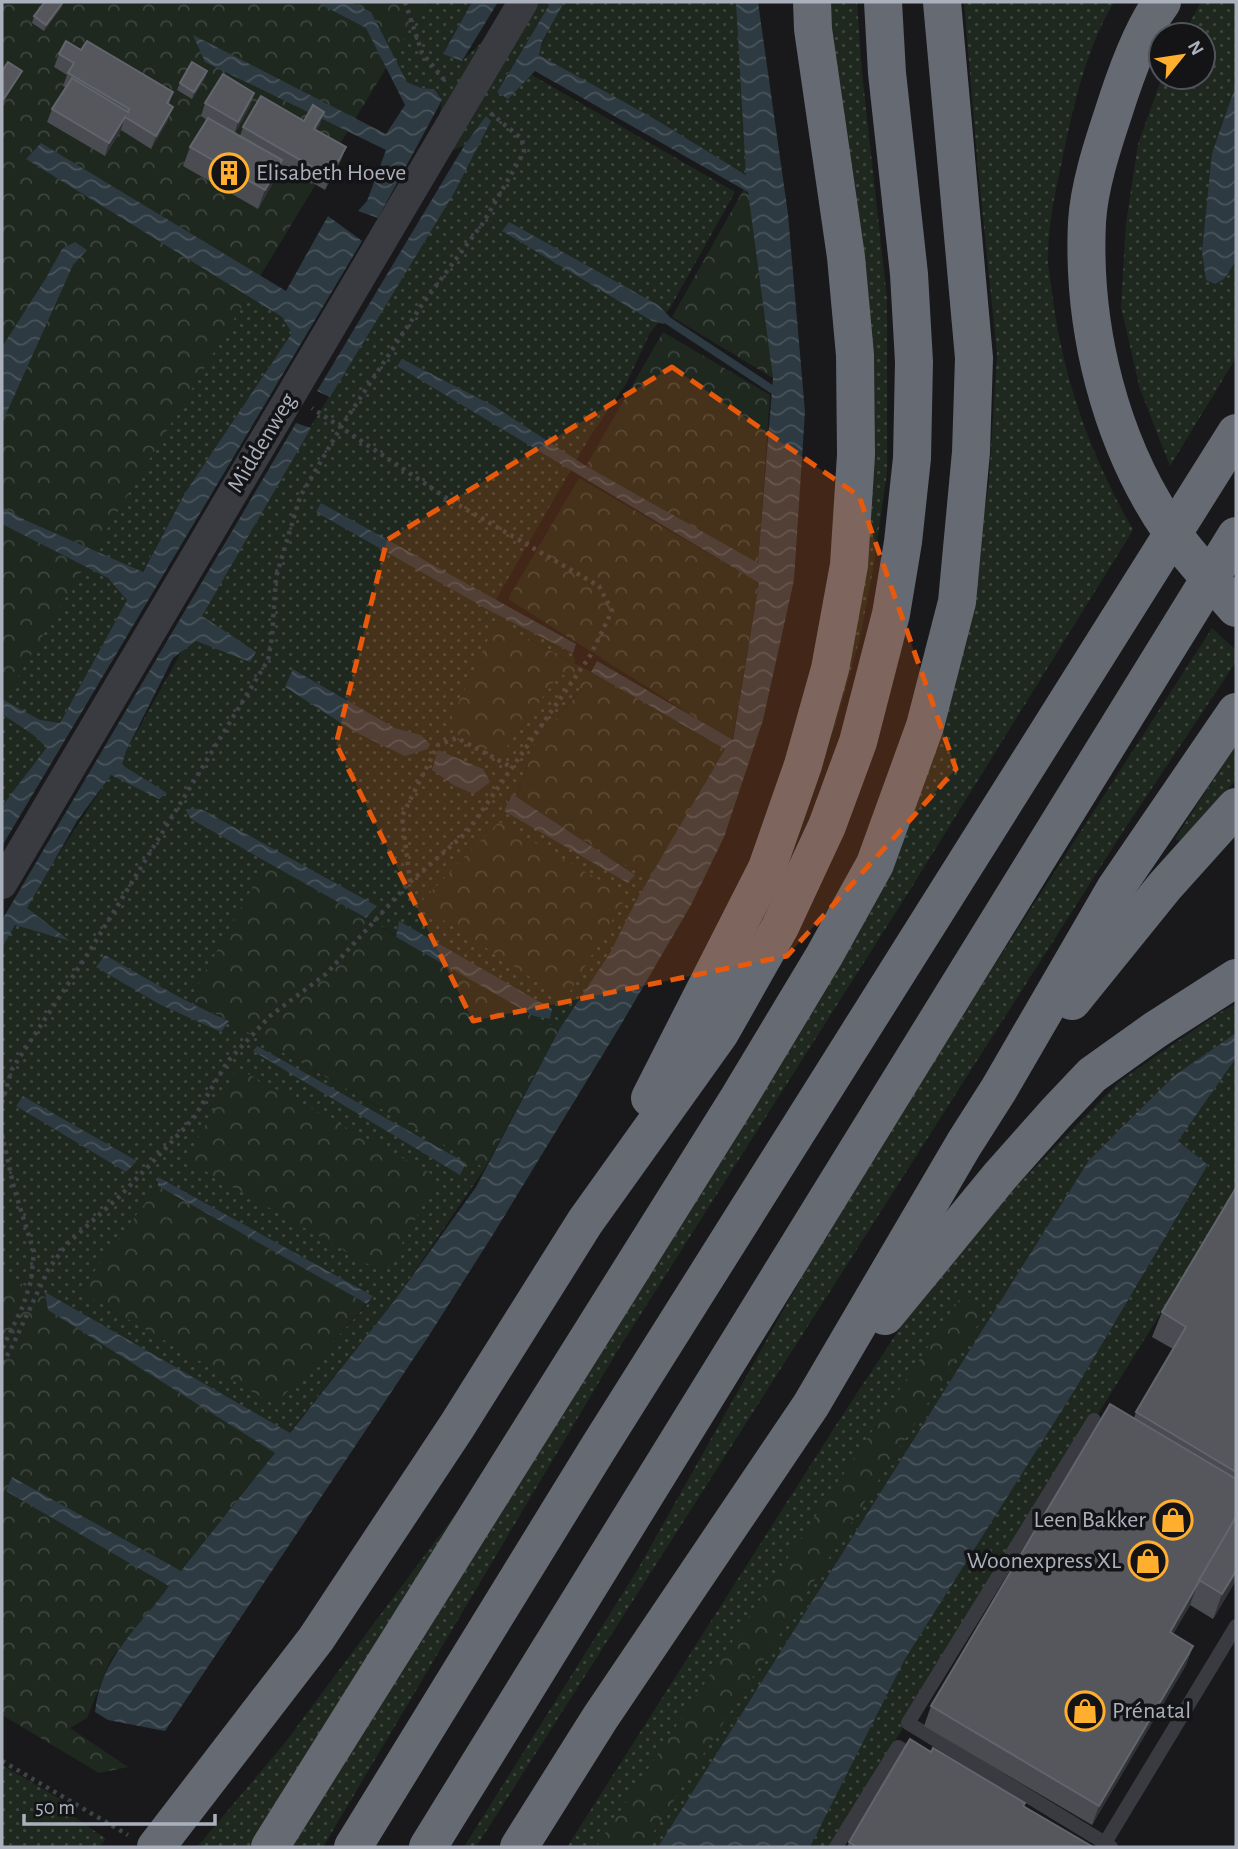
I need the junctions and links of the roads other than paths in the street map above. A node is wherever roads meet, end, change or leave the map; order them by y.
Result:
1 (523, 2) edge
2 (812, 2) edge
3 (883, 2) edge
4 (942, 2) edge
5 (1162, 2) edge
6 (1236, 433) edge
7 (1236, 536) edge
8 (1236, 608) edge
9 (1236, 712) edge
10 (1236, 807) edge
11 (2, 884) edge
12 (1236, 978) edge
13 (999, 1089) junction
14 (585, 1222) junction
15 (811, 1405) junction
16 (1094, 1420) dead end
17 (1236, 1626) edge
18 (934, 1769) edge
19 (146, 1844) edge
20 (1108, 1845) edge
21 (270, 1847) edge
22 (353, 1847) edge
23 (428, 1847) edge
24 (519, 1847) edge
25 (836, 1847) edge

1 - 11 street, Middenweg
2 - 14 highway
3 - 14 highway
4 - 21 highway
5 - 8 highway
6 - 22 highway
7 - 23 highway
9 - 13 highway
10 - 13 highway
12 - 15 highway
13 - 15 highway
14 - 19 highway
15 - 24 highway
16 - 20 lane
17 - 20 lane
18 - 25 lane

